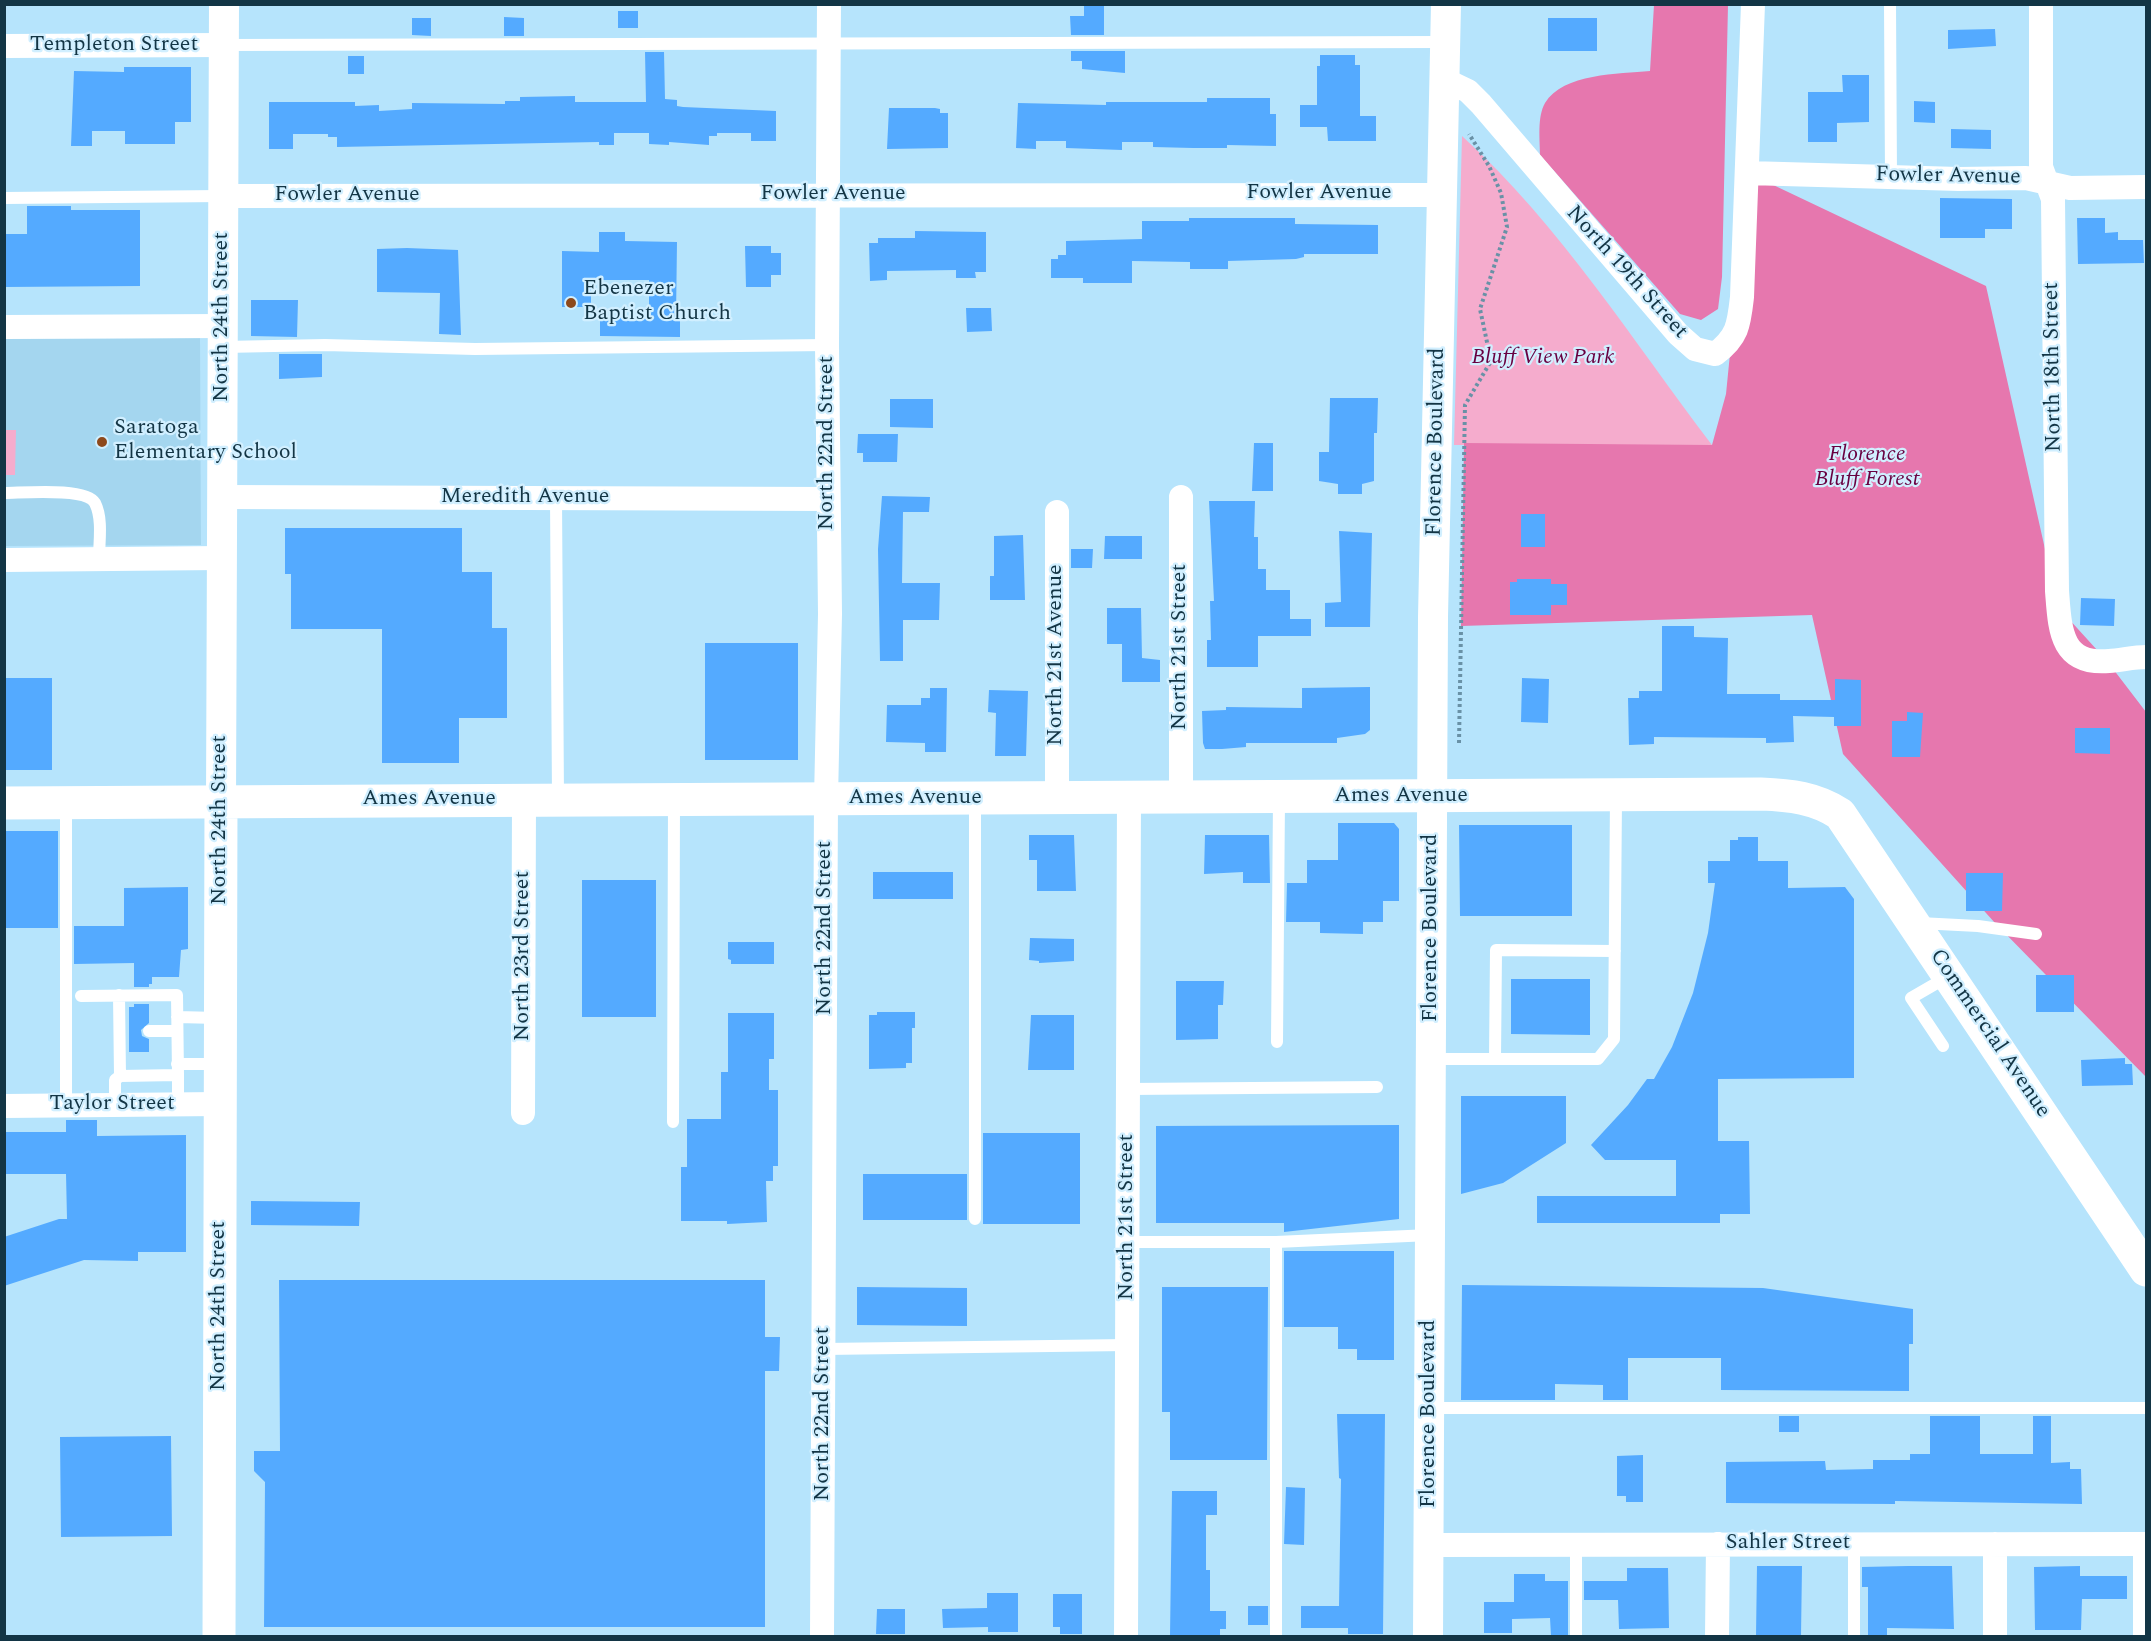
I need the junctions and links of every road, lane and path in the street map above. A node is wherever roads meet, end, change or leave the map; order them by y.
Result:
1 (224, 4) edge
2 (829, 4) edge
3 (1446, 4) edge
4 (1753, 4) edge
5 (1890, 4) edge
6 (2041, 4) edge
7 (1445, 42) junction
8 (828, 44) junction
9 (224, 45) junction
10 (4, 46) edge
11 (1456, 85) junction
12 (1748, 173) junction
13 (1891, 177) junction
14 (2047, 182) junction
15 (2146, 187) edge
16 (828, 195) junction
17 (1442, 195) junction
18 (224, 196) junction
19 (4, 198) edge
20 (4, 327) edge
21 (223, 336) junction
22 (827, 345) junction
23 (4, 493) edge
24 (222, 497) junction
25 (1181, 497) dead end
26 (556, 498) junction
27 (828, 499) junction
28 (1057, 512) dead end
29 (222, 558) junction
30 (99, 559) junction
31 (4, 560) edge
32 (2146, 657) edge
33 (1459, 751) dead end
34 (1616, 796) junction
35 (1432, 797) junction
36 (674, 798) junction
37 (1129, 798) junction
38 (1181, 798) junction
39 (1279, 798) junction
40 (524, 799) junction
41 (558, 799) junction
42 (826, 799) junction
43 (975, 799) junction
44 (1057, 799) junction
45 (221, 800) junction
46 (66, 802) junction
47 (4, 803) edge
48 (1825, 804) joint
49 (1914, 923) junction
50 (2036, 933) dead end
51 (1615, 951) junction
52 (1950, 976) junction
53 (119, 995) junction
54 (81, 996) dead end
55 (177, 1017) junction
56 (220, 1018) junction
57 (149, 1031) dead end
58 (177, 1031) junction
59 (1277, 1042) dead end
60 (1943, 1046) dead end
61 (1431, 1059) junction
62 (1495, 1059) junction
63 (220, 1064) junction
64 (178, 1070) junction
65 (120, 1076) junction
66 (1377, 1087) dead end
67 (1128, 1089) junction
68 (115, 1104) junction
69 (178, 1104) junction
70 (220, 1104) junction
71 (66, 1105) junction
72 (4, 1106) edge
73 (524, 1113) dead end
74 (673, 1122) dead end
75 (975, 1219) dead end
76 (1431, 1235) junction
77 (1128, 1242) junction
78 (1276, 1242) junction
79 (2146, 1270) edge
80 (1127, 1345) junction
81 (824, 1349) junction
82 (1431, 1408) junction
83 (2146, 1408) edge
84 (1576, 1544) junction
85 (1718, 1544) junction
86 (1854, 1544) junction
87 (1995, 1544) junction
88 (2143, 1544) edge
89 (1429, 1545) junction
90 (219, 1636) edge
91 (822, 1636) edge
92 (1125, 1636) edge
93 (1276, 1636) edge
94 (1428, 1636) edge
95 (1576, 1636) edge
96 (1717, 1636) edge
97 (1854, 1636) edge
98 (1995, 1636) edge
99 (2139, 1636) edge

1 - 9 street, North 24th Street
2 - 8 street, North 22nd Street
3 - 7 street, Florence Boulevard
4 - 12 street, North 19th Street
5 - 13 lane
6 - 14 street, North 18th Street
7 - 8 lane
7 - 11 street, Florence Boulevard
8 - 9 lane
8 - 16 street, North 22nd Street
9 - 10 street, Templeton Street
9 - 18 street, North 24th Street
11 - 12 street, North 19th Street
11 - 17 street, Florence Boulevard
11 - 33 path
12 - 13 street, Fowler Avenue
13 - 14 street, Fowler Avenue
14 - 15 street, Fowler Avenue
14 - 32 street, North 18th Street
16 - 17 street, Fowler Avenue
16 - 18 street, Fowler Avenue
16 - 22 street, North 22nd Street
17 - 35 street, Florence Boulevard
18 - 19 lane
18 - 21 street, North 24th Street
20 - 21 street
21 - 22 lane
21 - 24 street, North 24th Street
22 - 27 street, North 22nd Street
23 - 30 lane
24 - 26 street, Meredith Avenue
24 - 29 street, North 24th Street
25 - 38 street, North 21st Street
26 - 27 street, Meredith Avenue
26 - 41 lane
27 - 42 street, North 22nd Street
28 - 44 street, North 21st Avenue
29 - 30 street
29 - 45 street, North 24th Street
30 - 31 street
34 - 35 main road, Ames Avenue
34 - 48 main road, Ames Avenue
34 - 51 lane
35 - 39 main road, Ames Avenue
35 - 61 street, Florence Boulevard
36 - 41 main road, Ames Avenue
36 - 42 main road, Ames Avenue
36 - 74 lane
37 - 38 main road, Ames Avenue
37 - 44 main road, Ames Avenue
37 - 67 street, North 21st Street
38 - 39 main road, Ames Avenue
39 - 59 lane
40 - 41 main road, Ames Avenue
40 - 45 main road, Ames Avenue
40 - 73 street, North 23rd Street
42 - 43 main road, Ames Avenue
42 - 81 street, North 22nd Street
43 - 44 main road, Ames Avenue
43 - 75 lane
45 - 46 main road, Ames Avenue
45 - 56 main road, North 24th Street
46 - 47 main road, Ames Avenue
46 - 71 lane
48 - 49 main road, Commercial Avenue
49 - 50 lane
49 - 52 main road, Commercial Avenue
51 - 62 lane
51 - 62 lane
52 - 60 lane
52 - 79 main road, Commercial Avenue
53 - 54 lane
53 - 55 lane
53 - 65 lane
55 - 56 lane
55 - 58 lane
56 - 63 main road, North 24th Street
57 - 58 lane
58 - 64 lane
61 - 62 lane
61 - 76 street, Florence Boulevard
63 - 64 lane
63 - 70 main road, North 24th Street
64 - 65 lane
64 - 69 lane
65 - 68 lane
66 - 67 lane
67 - 77 street, North 21st Street
68 - 69 street, Taylor Street
68 - 71 street, Taylor Street
69 - 70 street, Taylor Street
70 - 90 main road, North 24th Street
71 - 72 street, Taylor Street
76 - 78 lane
76 - 82 street, Florence Boulevard
77 - 78 lane
77 - 80 street, North 21st Street
78 - 93 lane
80 - 81 lane
80 - 92 street, North 21st Street
81 - 91 street, North 22nd Street
82 - 83 lane
82 - 89 street, Florence Boulevard
84 - 85 street, Sahler Street
84 - 89 street, Sahler Street
84 - 95 lane
85 - 86 street, Sahler Street
85 - 96 street
86 - 87 street, Sahler Street
86 - 97 lane
87 - 88 street, Sahler Street
87 - 98 street
88 - 99 lane
89 - 94 street, Florence Boulevard

